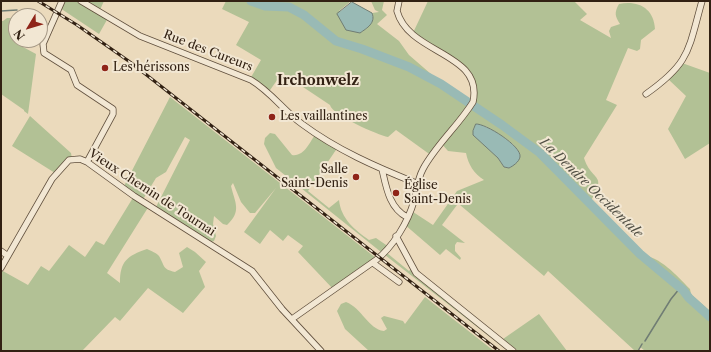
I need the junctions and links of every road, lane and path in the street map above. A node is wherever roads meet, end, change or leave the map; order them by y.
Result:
1 (62, 1) edge
2 (80, 1) edge
3 (400, 1) edge
4 (702, 1) edge
5 (646, 94) dead end
6 (87, 162) junction
7 (382, 169) junction
8 (416, 183) junction
9 (407, 217) junction
10 (396, 236) junction
11 (1, 251) edge
12 (8, 256) junction
13 (372, 263) junction
14 (1, 268) edge
15 (399, 282) dead end
16 (292, 319) junction
17 (321, 351) edge
18 (513, 351) edge

1 - 6 street
2 - 7 street, Rue des Cureurs
3 - 8 street
4 - 5 street
6 - 12 street, Vieux Chemin de Tournai
6 - 16 street, Vieux Chemin de Tournai
7 - 8 street, Rue des Cureurs
7 - 9 street
8 - 9 street
9 - 10 street
10 - 13 street
10 - 18 street
11 - 12 street
12 - 14 street, Vieux Chemin de Tournai
13 - 15 street
13 - 16 street
16 - 17 street, Vieux Chemin de Tournai

